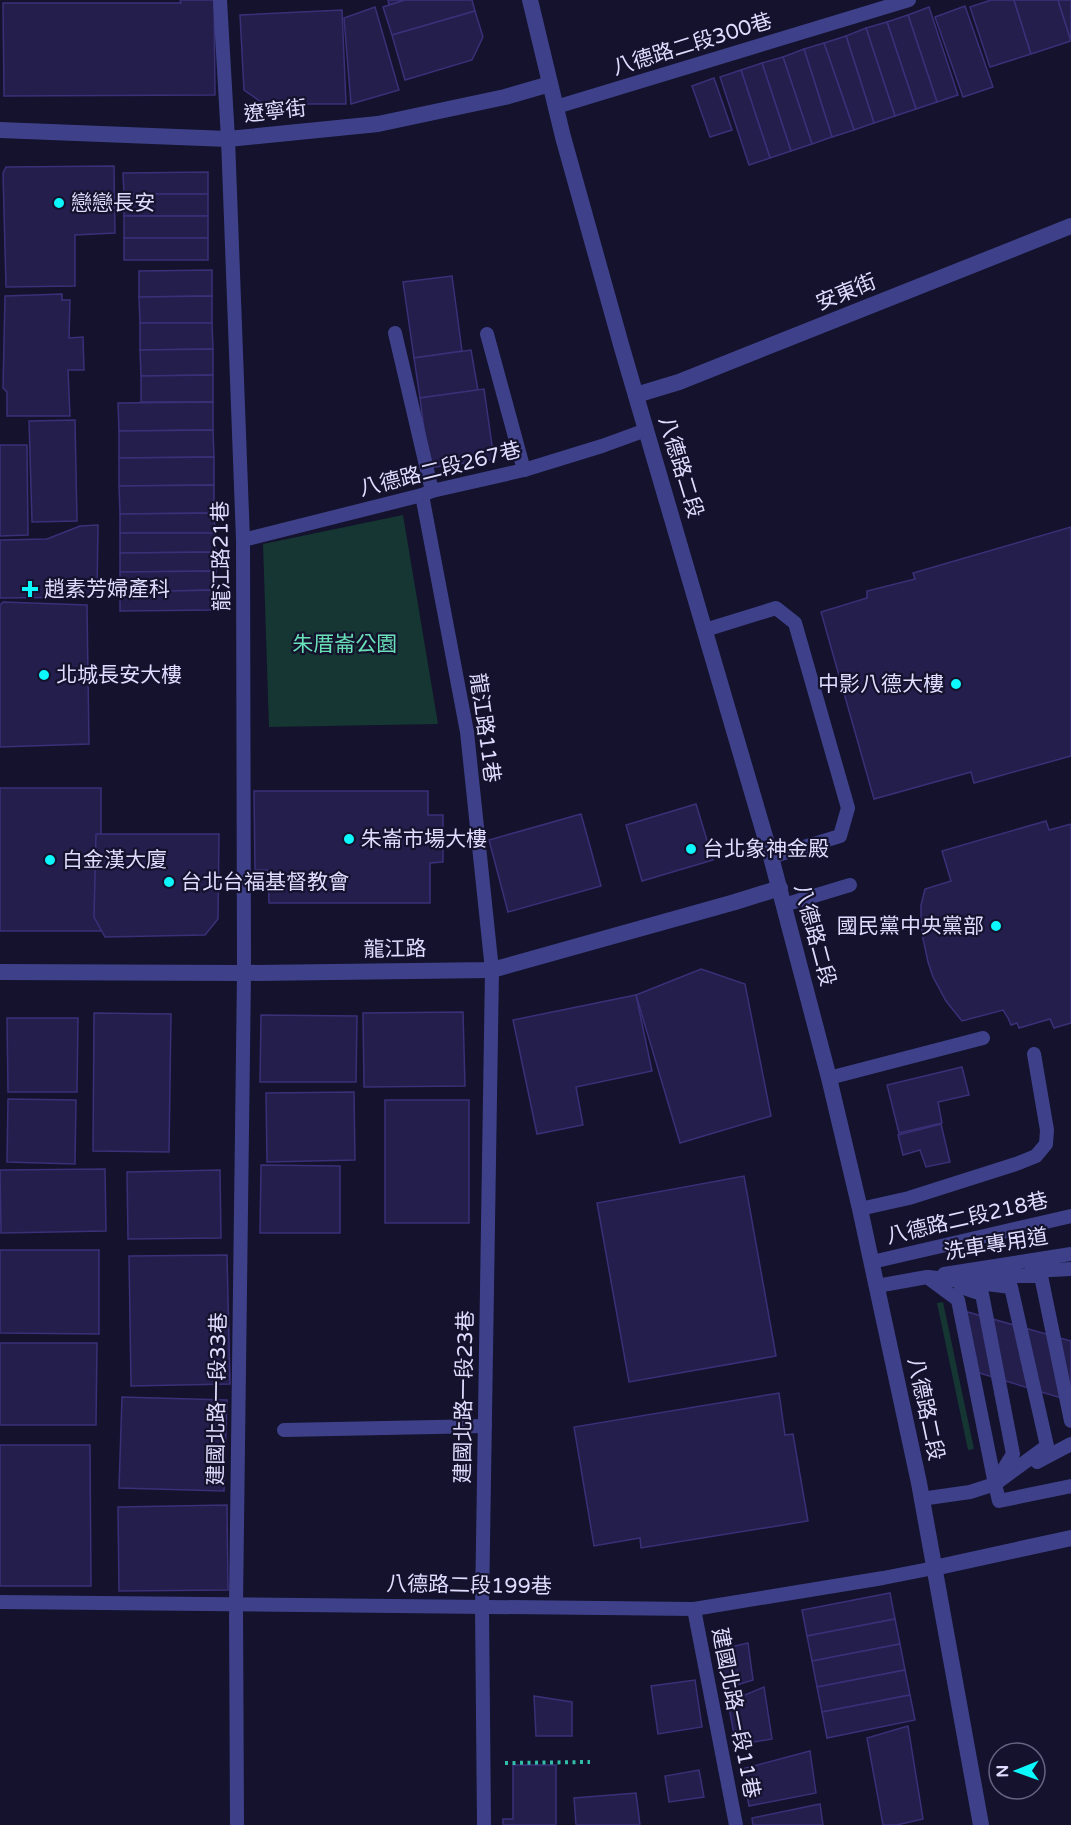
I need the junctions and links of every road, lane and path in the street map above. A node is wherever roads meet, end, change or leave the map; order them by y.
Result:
1 (220, 0) edge
2 (530, 0) edge
3 (909, 0) edge
4 (550, 84) junction
5 (556, 107) junction
6 (0, 130) edge
7 (228, 139) junction
8 (1071, 226) edge
9 (395, 333) dead end
10 (487, 334) dead end
11 (636, 395) junction
12 (646, 430) junction
13 (524, 470) junction
14 (427, 493) junction
15 (243, 540) junction
16 (705, 630) junction
17 (771, 857) junction
18 (850, 885) dead end
19 (780, 888) junction
20 (784, 905) junction
21 (492, 970) junction
22 (0, 972) edge
23 (244, 973) junction
24 (983, 1038) dead end
25 (1035, 1054) dead end
26 (829, 1078) junction
27 (860, 1209) junction
28 (1071, 1216) edge
29 (1071, 1254) edge
30 (872, 1262) junction
31 (1071, 1269) edge
32 (927, 1277) junction
33 (877, 1286) junction
34 (1071, 1421) edge
35 (485, 1426) junction
36 (284, 1430) dead end
37 (1071, 1444) edge
38 (1071, 1453) edge
39 (995, 1484) junction
40 (1071, 1486) edge
41 (921, 1498) junction
42 (1071, 1538) edge
43 (934, 1568) junction
44 (0, 1602) edge
45 (236, 1604) junction
46 (482, 1606) junction
47 (694, 1609) junction
48 (590, 1762) dead end
49 (483, 1763) junction
50 (237, 1825) edge
51 (484, 1825) edge
52 (736, 1825) edge
53 (981, 1825) edge

1 - 7 lane, 龍江路21巷
2 - 4 street, 八德路二段
3 - 5 lane, 八德路二段300巷
4 - 5 street, 八德路二段
4 - 7 street, 遼寧街
5 - 11 street, 八德路二段
6 - 7 street, 遼寧街
7 - 15 lane, 龍江路21巷
8 - 11 street, 安東街
9 - 14 lane, 龍江路11巷
10 - 13 lane
11 - 12 street, 八德路二段
12 - 13 lane, 八德路二段267巷
12 - 16 street, 八德路二段
13 - 14 lane, 八德路二段267巷
14 - 15 lane, 八德路二段267巷
14 - 21 lane, 龍江路11巷
15 - 23 lane, 龍江路21巷
16 - 17 street, 八德路二段
16 - 17 lane
17 - 19 street, 八德路二段
18 - 20 lane
19 - 20 street, 八德路二段
19 - 21 street, 龍江路
20 - 26 street, 八德路二段
21 - 23 street, 龍江路
21 - 35 lane, 建國北路一段23巷
22 - 23 street, 龍江路
23 - 45 lane, 建國北路一段33巷
24 - 26 lane
25 - 27 lane
26 - 27 street, 八德路二段
27 - 30 street, 八德路二段
28 - 30 lane, 八德路二段218巷
29 - 32 lane, 洗車專用道
30 - 33 street, 八德路二段
31 - 32 lane
32 - 33 lane
32 - 34 lane
32 - 39 lane
32 - 39 lane
32 - 39 lane
33 - 41 street, 八德路二段
35 - 36 lane
35 - 46 lane, 建國北路一段23巷
37 - 39 lane
38 - 39 lane
39 - 40 lane
39 - 41 lane
41 - 43 street, 八德路二段
42 - 43 street
43 - 47 lane, 八德路二段199巷
43 - 53 street, 八德路二段
44 - 45 lane, 八德路二段199巷
45 - 46 lane, 八德路二段199巷
45 - 50 lane, 建國北路一段33巷
46 - 47 lane, 八德路二段199巷
46 - 49 lane, 建國北路一段23巷
47 - 52 lane, 建國北路一段11巷
48 - 49 path
49 - 51 lane, 建國北路一段23巷

